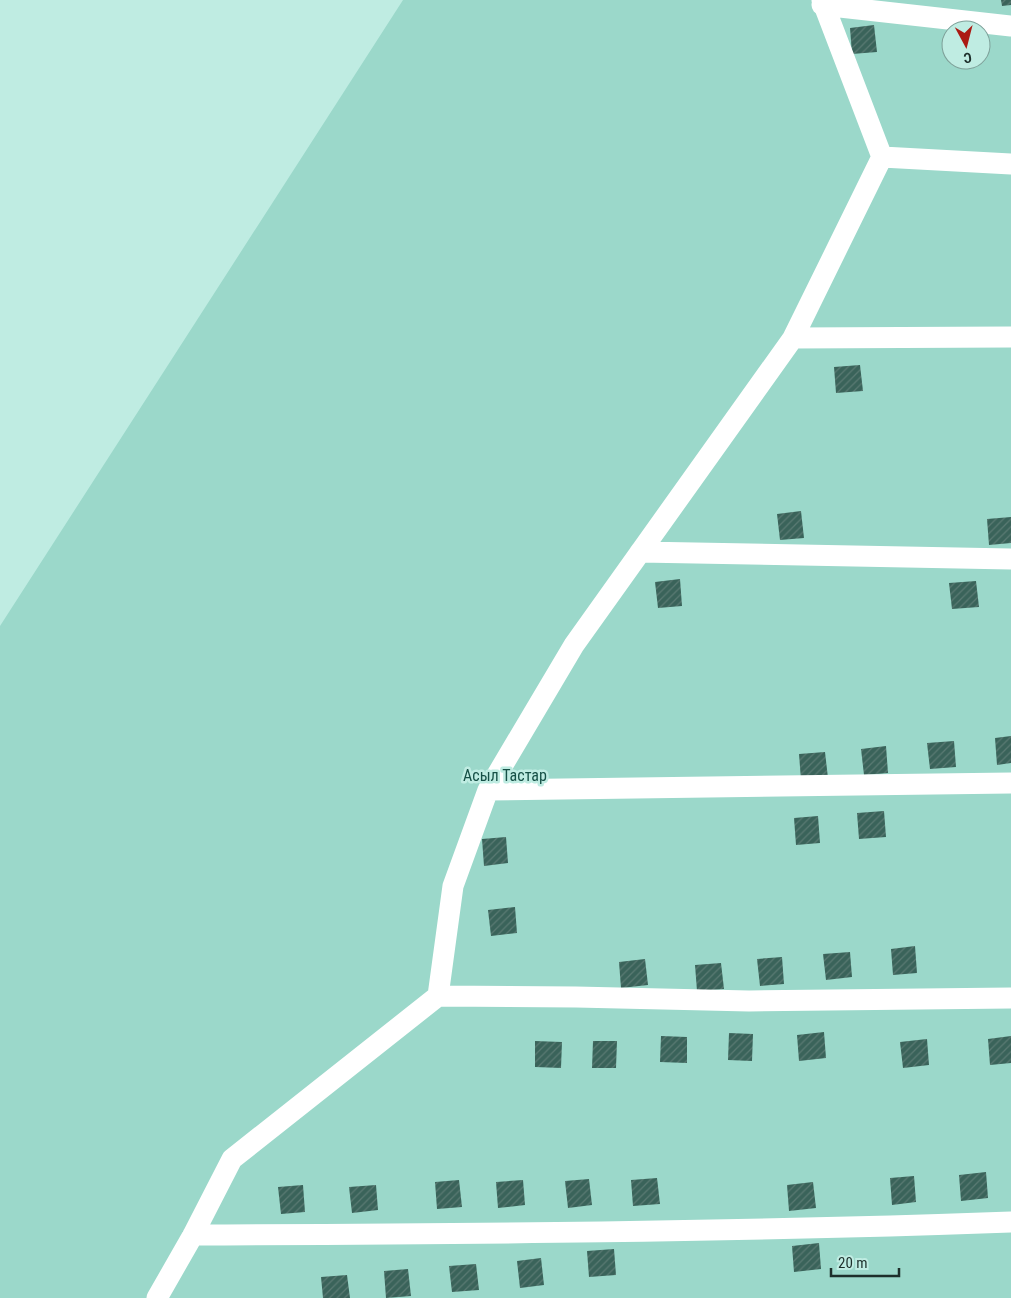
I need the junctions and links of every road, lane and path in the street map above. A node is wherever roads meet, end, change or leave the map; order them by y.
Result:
1 (822, 2) edge
2 (1011, 26) edge
3 (882, 157) junction
4 (1011, 164) edge
5 (1011, 337) edge
6 (793, 338) junction
7 (640, 552) junction
8 (1011, 559) edge
9 (1011, 783) edge
10 (488, 790) junction
11 (438, 996) junction
12 (1011, 998) edge
13 (1011, 1222) edge
14 (193, 1235) junction
15 (157, 1298) edge

1 - 2 street
1 - 3 street
3 - 4 street
3 - 6 street
5 - 6 street
6 - 7 street
7 - 8 street
7 - 10 street
9 - 10 street
10 - 11 street
11 - 12 street
11 - 14 street
13 - 14 street
14 - 15 street

